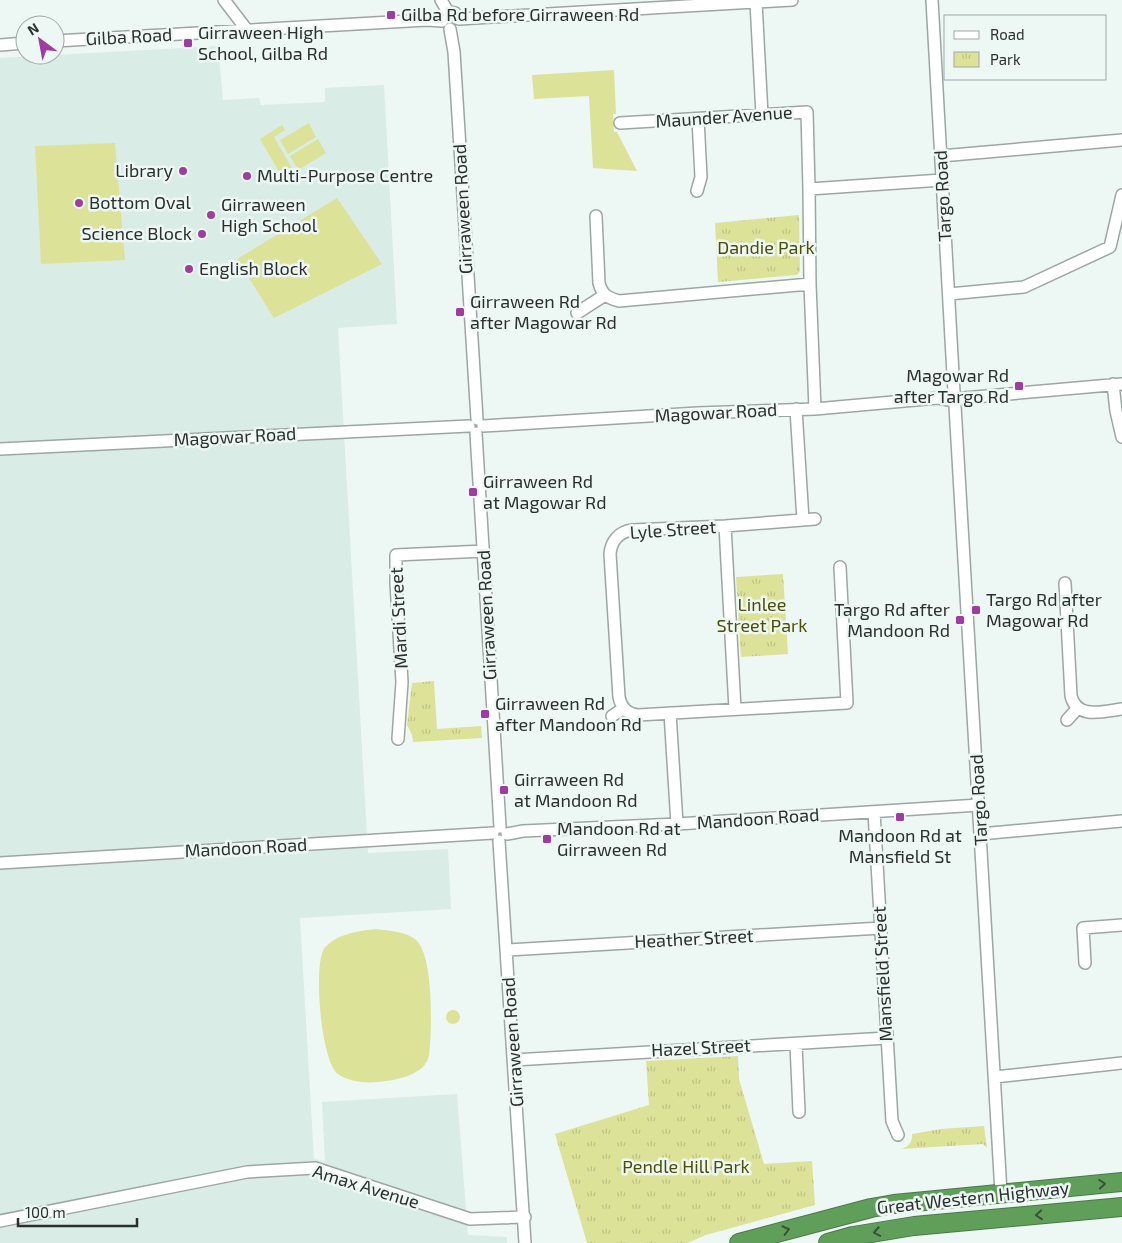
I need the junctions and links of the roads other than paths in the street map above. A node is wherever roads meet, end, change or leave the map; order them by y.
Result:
1 (224, 0) edge
2 (441, 0) edge
3 (792, 0) edge
4 (932, 0) edge
5 (756, 2) junction
6 (650, 4) edge
7 (447, 21) junction
8 (247, 30) junction
9 (65, 40) edge
10 (15, 43) edge
11 (0, 44) edge
12 (762, 115) junction
13 (698, 119) junction
14 (620, 124) dead end
15 (1122, 140) edge
16 (941, 156) junction
17 (942, 180) junction
18 (809, 188) junction
19 (697, 191) dead end
20 (1122, 195) edge
21 (596, 216) dead end
22 (810, 284) junction
23 (949, 294) junction
24 (605, 295) junction
25 (578, 313) dead end
26 (1118, 384) edge
27 (955, 399) junction
28 (814, 408) junction
29 (796, 409) junction
30 (476, 426) junction
31 (1122, 437) edge
32 (0, 449) edge
33 (802, 520) junction
34 (815, 520) dead end
35 (725, 526) junction
36 (484, 550) junction
37 (840, 566) dead end
38 (1065, 583) dead end
39 (624, 708) junction
40 (735, 709) junction
41 (1077, 709) junction
42 (1122, 709) edge
43 (670, 713) junction
44 (612, 716) dead end
45 (1067, 720) dead end
46 (398, 739) dead end
47 (979, 805) junction
48 (874, 812) junction
49 (1122, 821) edge
50 (676, 824) junction
51 (500, 834) junction
52 (980, 834) junction
53 (0, 863) edge
54 (1122, 925) edge
55 (881, 928) junction
56 (507, 950) junction
57 (1085, 963) dead end
58 (887, 1038) junction
59 (796, 1044) junction
60 (514, 1060) junction
61 (1122, 1063) edge
62 (995, 1077) junction
63 (799, 1112) dead end
64 (898, 1135) dead end
65 (1122, 1182) edge
66 (1001, 1193) junction
67 (1122, 1207) edge
68 (525, 1217) junction
69 (0, 1221) edge
70 (525, 1243) edge
71 (739, 1243) edge
72 (828, 1243) edge

1 - 8 street
2 - 7 street, Girraween Road
3 - 5 street
4 - 16 street, Targo Road
5 - 6 street
5 - 12 street
6 - 7 street
7 - 8 street, Gilba Road
7 - 30 street, Girraween Road
8 - 9 street, Gilba Road
10 - 11 street
12 - 13 street, Maunder Avenue
12 - 18 street, Maunder Avenue
13 - 14 street, Maunder Avenue
13 - 19 street
15 - 16 street
16 - 17 street, Targo Road
17 - 18 street
17 - 23 street, Targo Road
18 - 22 street, Maunder Avenue
20 - 23 street
21 - 24 street
22 - 24 street
22 - 28 street, Maunder Avenue
23 - 27 street, Targo Road
24 - 25 street
26 - 27 street, Magowar Road
26 - 31 street
27 - 28 street, Magowar Road
27 - 47 street, Targo Road
28 - 29 street, Magowar Road
29 - 30 street, Magowar Road
29 - 33 street
30 - 32 street, Magowar Road
30 - 36 street, Girraween Road
33 - 34 street, Lyle Street
33 - 35 street, Lyle Street
35 - 39 street, Lyle Street
35 - 40 street
36 - 46 street, Mardi Street
36 - 51 street, Girraween Road
37 - 40 street
38 - 41 street
39 - 43 street
39 - 44 street
40 - 43 street
41 - 42 street
41 - 45 street
43 - 50 street
47 - 48 street, Mandoon Road
47 - 52 street, Targo Road
48 - 50 street, Mandoon Road
48 - 55 street, Mansfield Street
49 - 52 street
50 - 51 street, Mandoon Road
51 - 53 street, Mandoon Road
51 - 56 street, Girraween Road
52 - 62 street, Targo Road
54 - 57 street
55 - 56 street, Heather Street
55 - 58 street, Mansfield Street
56 - 60 street, Girraween Road
58 - 59 street, Hazel Street
58 - 64 street, Mansfield Street
59 - 60 street, Hazel Street
59 - 63 street
60 - 68 street, Girraween Road
61 - 62 street
62 - 66 street, Targo Road
66 -> 65 highway, Great Western Highway
71 -> 66 highway, Great Western Highway
67 -> 72 highway, Great Western Highway
68 - 69 street, Amax Avenue
68 - 70 street, Girraween Road

